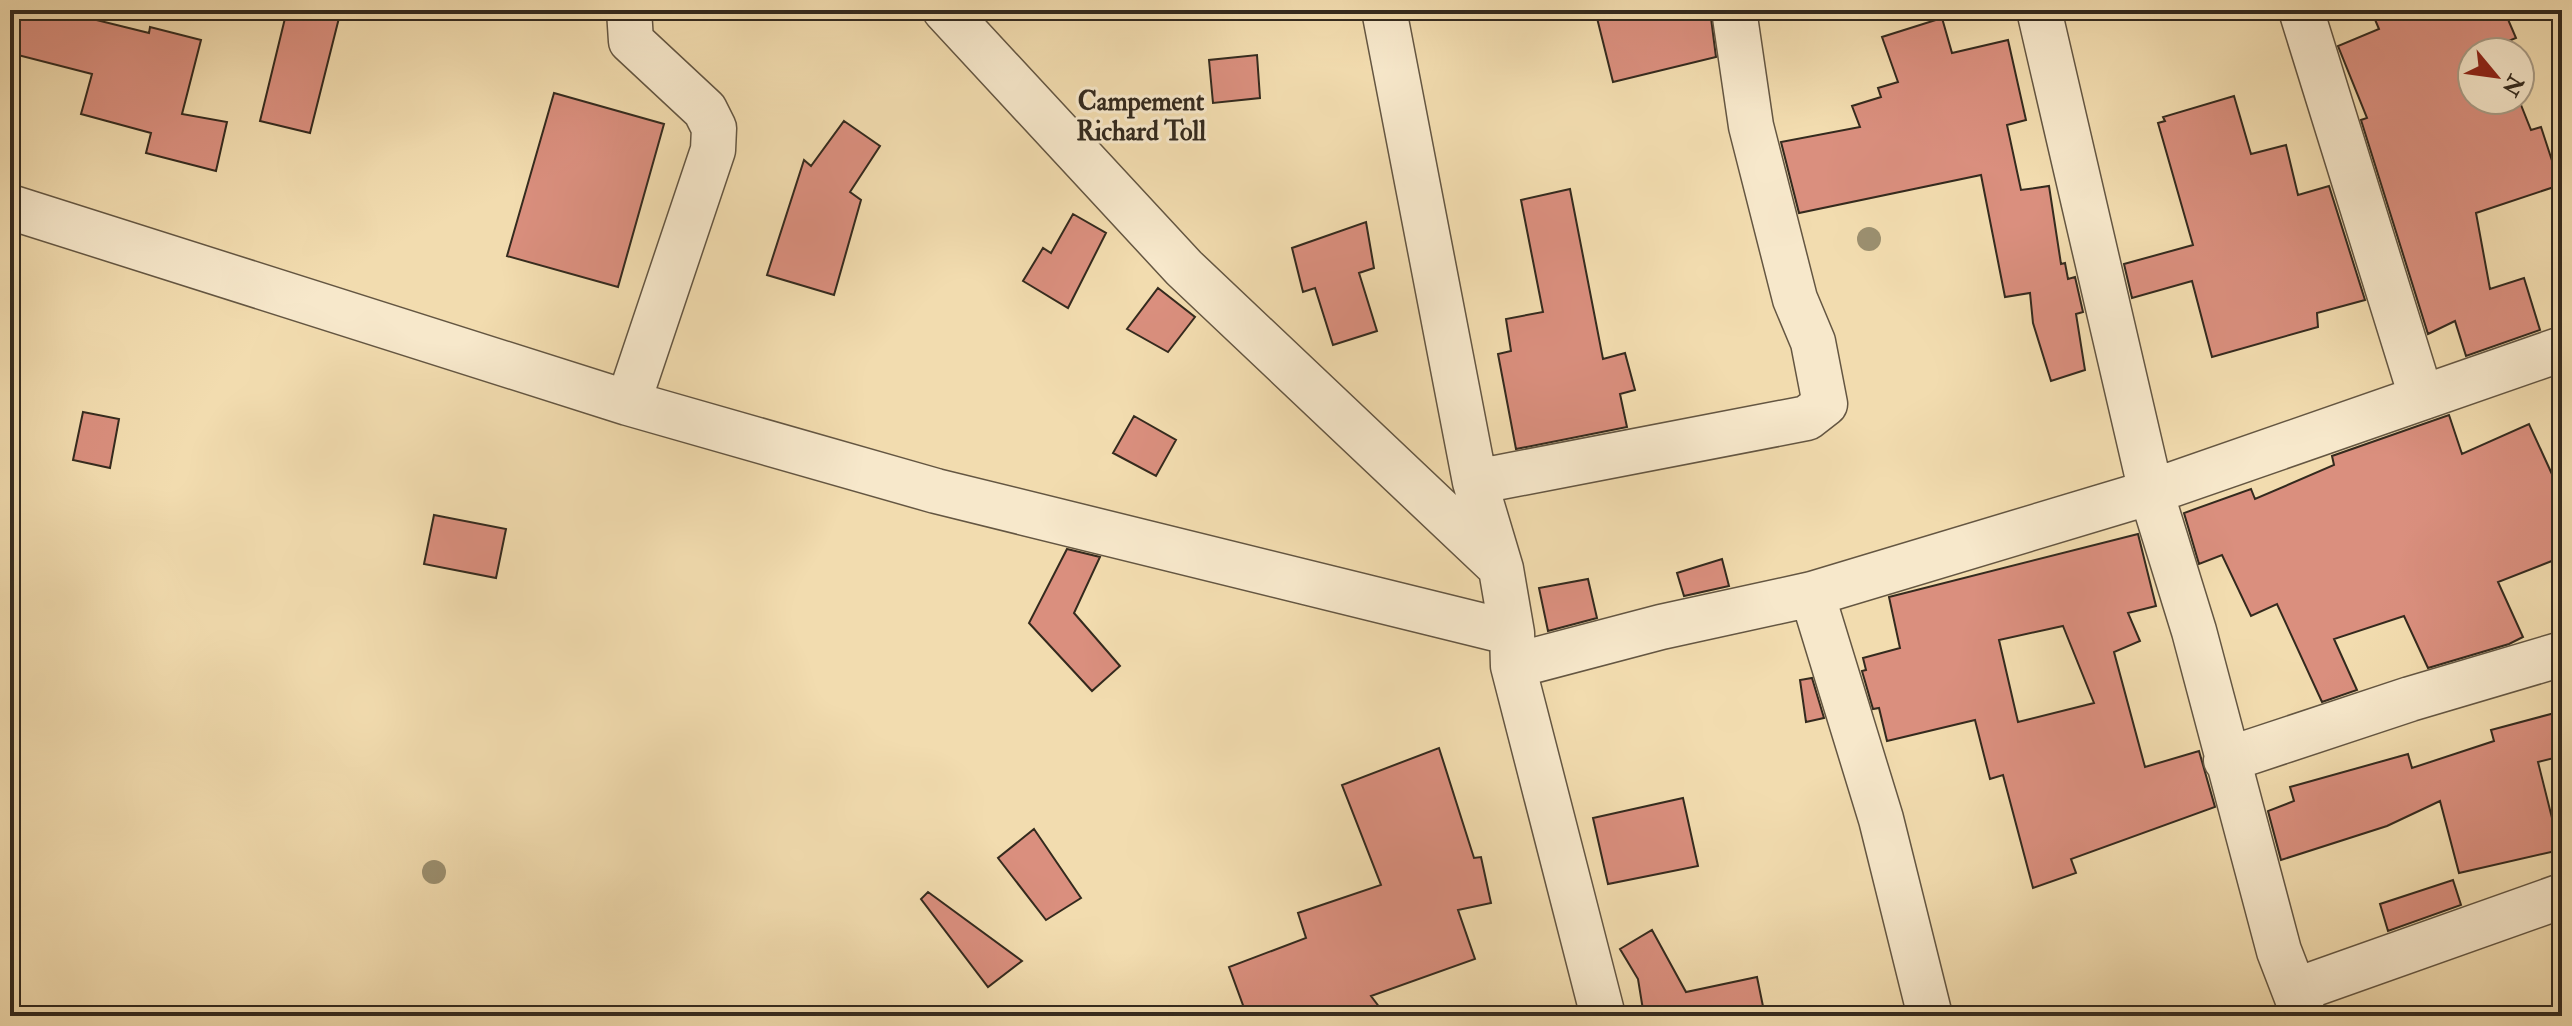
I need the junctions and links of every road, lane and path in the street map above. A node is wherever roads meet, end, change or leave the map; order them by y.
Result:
1 (629, 10) edge
2 (945, 10) edge
3 (1734, 10) edge
4 (2039, 10) edge
5 (2301, 10) edge
6 (1391, 12) edge
7 (10, 207) edge
8 (2562, 349) edge
9 (2421, 396) junction
10 (628, 403) junction
11 (1475, 482) junction
12 (2151, 492) junction
13 (1501, 569) junction
14 (1812, 594) junction
15 (1512, 649) junction
16 (2562, 654) edge
17 (2226, 760) junction
18 (2562, 896) edge
19 (2300, 1003) edge
20 (1603, 1016) edge
21 (1930, 1016) edge

1 - 10 street
2 - 13 street
3 - 11 street
4 - 12 street
5 - 9 street
6 - 11 street
7 - 10 street
8 - 9 street
9 - 12 street
10 - 15 street
11 - 13 street
12 - 14 street
12 - 17 street
13 - 15 street
14 - 15 street
14 - 21 street
15 - 20 street
16 - 17 street
17 - 19 street
18 - 19 street

